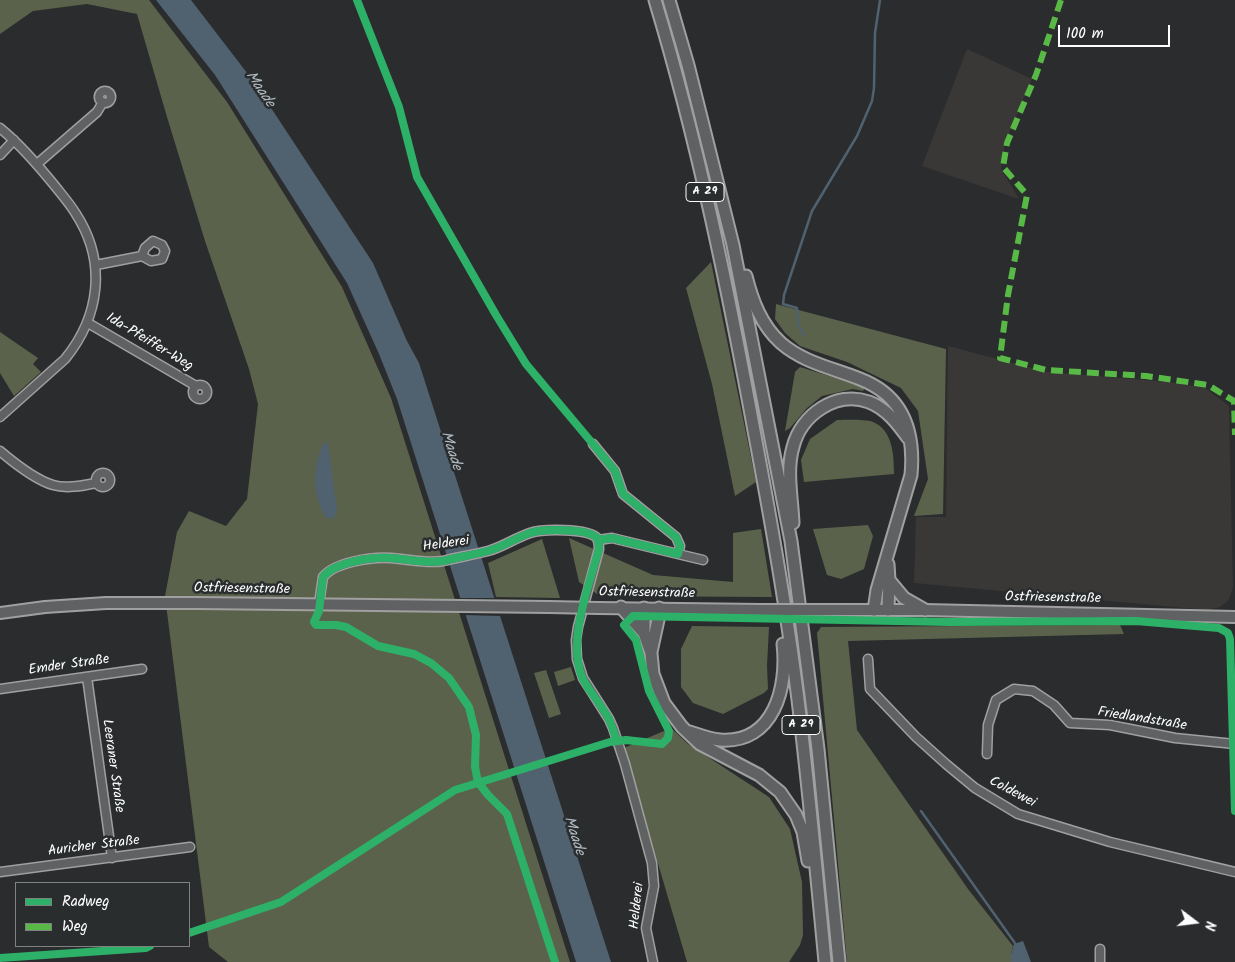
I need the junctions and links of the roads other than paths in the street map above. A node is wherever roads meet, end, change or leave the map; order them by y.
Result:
1 (655, 0) edge
2 (669, 0) edge
3 (103, 102) dead end
4 (0, 128) edge
5 (14, 140) junction
6 (0, 155) edge
7 (37, 164) junction
8 (733, 244) junction
9 (142, 256) dead end
10 (96, 265) junction
11 (88, 322) junction
12 (196, 386) dead end
13 (0, 417) edge
14 (910, 440) junction
15 (593, 444) dead end
16 (0, 451) edge
17 (96, 483) dead end
18 (598, 540) junction
19 (790, 542) junction
20 (678, 554) junction
21 (887, 558) junction
22 (703, 560) dead end
23 (780, 571) junction
24 (889, 580) junction
25 (319, 604) junction
26 (621, 607) junction
27 (644, 608) junction
28 (659, 608) junction
29 (874, 610) junction
30 (888, 610) junction
31 (924, 610) junction
32 (0, 613) edge
33 (1235, 617) edge
34 (644, 633) junction
35 (651, 653) junction
36 (868, 659) dead end
37 (142, 668) dead end
38 (87, 677) junction
39 (0, 689) edge
40 (687, 731) junction
41 (1235, 744) edge
42 (987, 754) dead end
43 (190, 847) dead end
44 (112, 858) junction
45 (0, 872) edge
46 (1235, 872) edge
47 (817, 881) junction
48 (1100, 949) dead end
49 (653, 962) edge
50 (825, 962) edge
51 (839, 962) edge
52 (1100, 962) edge

1 - 23 highway, A 29
2 - 8 highway, A 29
3 - 7 street
4 - 5 street
5 - 6 street
5 - 7 street
7 - 10 street
8 - 14 highway
8 - 19 highway, A 29
9 - 10 street
10 - 11 street
11 - 12 street, Ida-Pfeiffer-Weg
11 - 13 street
14 - 19 highway
14 - 21 highway
15 - 20 street
16 - 17 street
18 - 20 street, Helderei
18 - 25 street, Helderei
18 - 49 street, Helderei
19 - 51 highway, A 29
20 - 22 street, Helderei
21 - 24 highway
21 - 29 highway
23 - 40 highway
23 - 47 highway, A 29
24 - 30 highway
24 - 31 highway
25 - 26 main road, Ostfriesenstraße, bridge
25 - 32 main road, Ostfriesenstraße
26 - 27 main road, Ostfriesenstraße
26 - 34 highway
27 - 28 main road, Ostfriesenstraße
27 - 34 highway
28 - 29 main road, Ostfriesenstraße, bridge
28 - 35 highway
29 - 30 main road, Ostfriesenstraße
30 - 31 main road, Ostfriesenstraße
31 - 33 main road, Ostfriesenstraße
34 - 35 highway
35 - 40 highway
36 - 46 street, Coldewei
37 - 38 street, Emder Straße
38 - 39 street, Emder Straße
38 - 44 street, Leeraner Straße
40 - 47 highway
41 - 42 street, Friedlandstraße
43 - 44 street, Auricher Straße
44 - 45 street, Auricher Straße
47 - 50 highway, A 29
48 - 52 street

